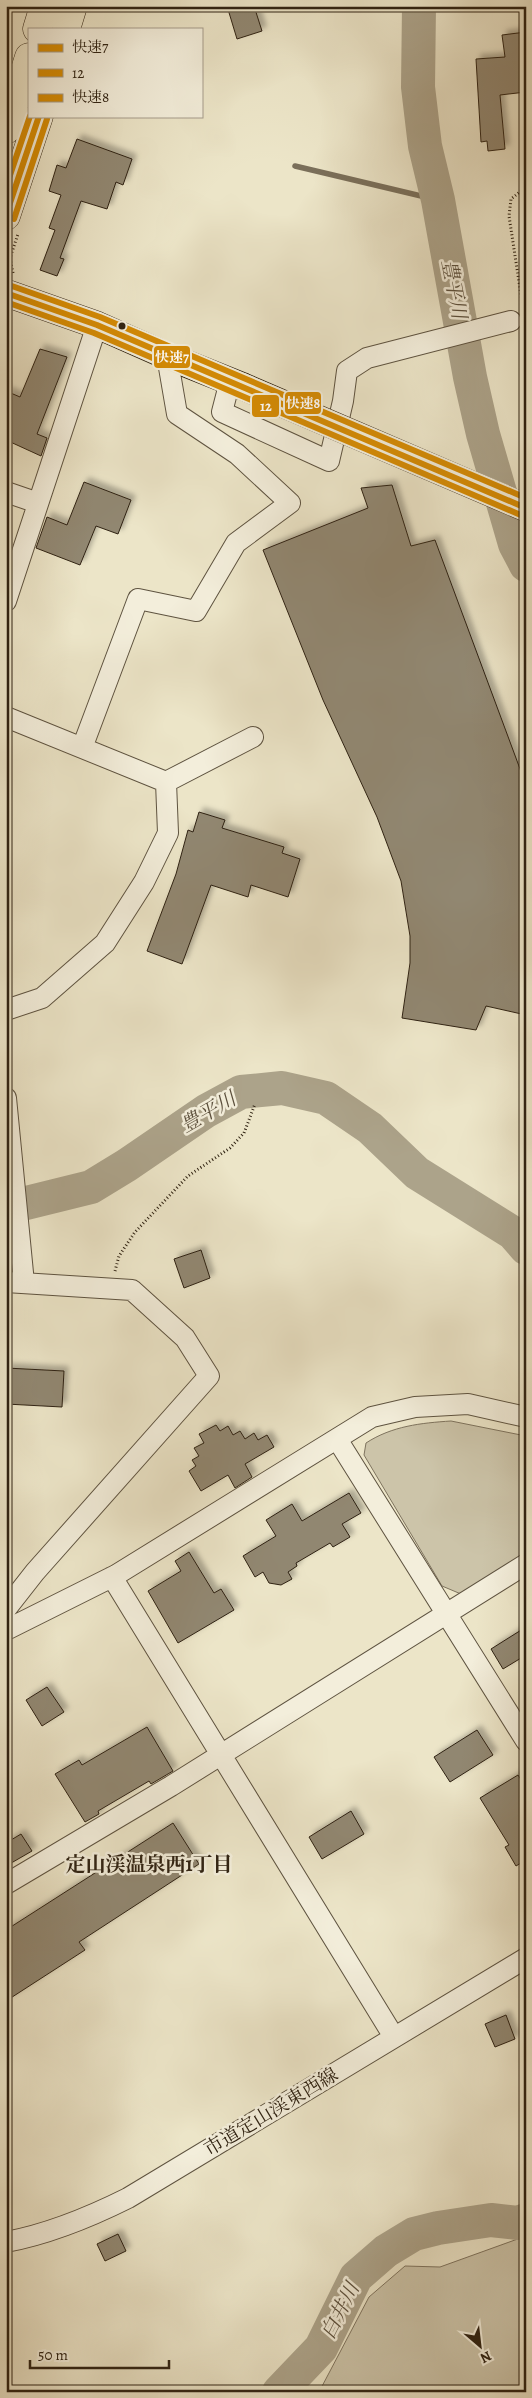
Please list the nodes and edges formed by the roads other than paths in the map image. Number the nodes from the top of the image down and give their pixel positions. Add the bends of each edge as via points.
1 (44, 6) edge
2 (73, 6) edge
3 (37, 28) edge
4 (66, 28) edge
5 (28, 60) edge
6 (8, 120) edge
7 (37, 120) edge
8 (13, 223) edge
9 (11, 285) edge
10 (511, 321) road end
11 (97, 325) junction
12 (167, 356) junction
13 (236, 383) junction
14 (6, 492) edge
15 (38, 503) junction
16 (526, 508) edge
17 (6, 602) edge
18 (6, 717) edge
19 (253, 737) dead end
20 (82, 748) junction
21 (166, 782) junction
22 (6, 1010) edge
23 (6, 1098) edge
24 (15, 1282) edge
25 (526, 1417) edge
26 (337, 1439) junction
27 (526, 1564) edge
28 (112, 1577) junction
29 (6, 1609) edge
30 (447, 1613) junction
31 (6, 1630) edge
32 (526, 1741) edge
33 (222, 1754) junction
34 (6, 1884) edge
35 (526, 1958) edge
36 (394, 2037) junction
37 (6, 2242) edge

1 - 3 highway
2 - 4 highway
5 - 6 highway
6 - 7 street
7 - 8 highway
9 - 11 main road
10 - 13 street via 367,358 347,371 329,461 222,412
11 - 12 main road
11 - 15 street
12 - 13 main road
12 - 20 street via 176,414 237,454 290,503 236,543 196,612 138,599
13 - 16 main road, bridge
14 - 15 street
15 - 17 street
18 - 20 street
19 - 21 street
20 - 21 street
21 - 22 street via 168,833 144,882 105,943 42,998
23 - 24 street via 21,1260
24 - 29 street via 132,1290 185,1338 209,1376 34,1572
25 - 26 street via 468,1404 415,1407 372,1417
26 - 28 street
26 - 30 street
27 - 30 street
28 - 31 street
28 - 33 street
30 - 32 street
30 - 33 street
33 - 34 street
33 - 36 street
35 - 36 street, 市道定山渓東西線
36 - 37 street, 市道定山渓東西線 via 128,2198 92,2216

